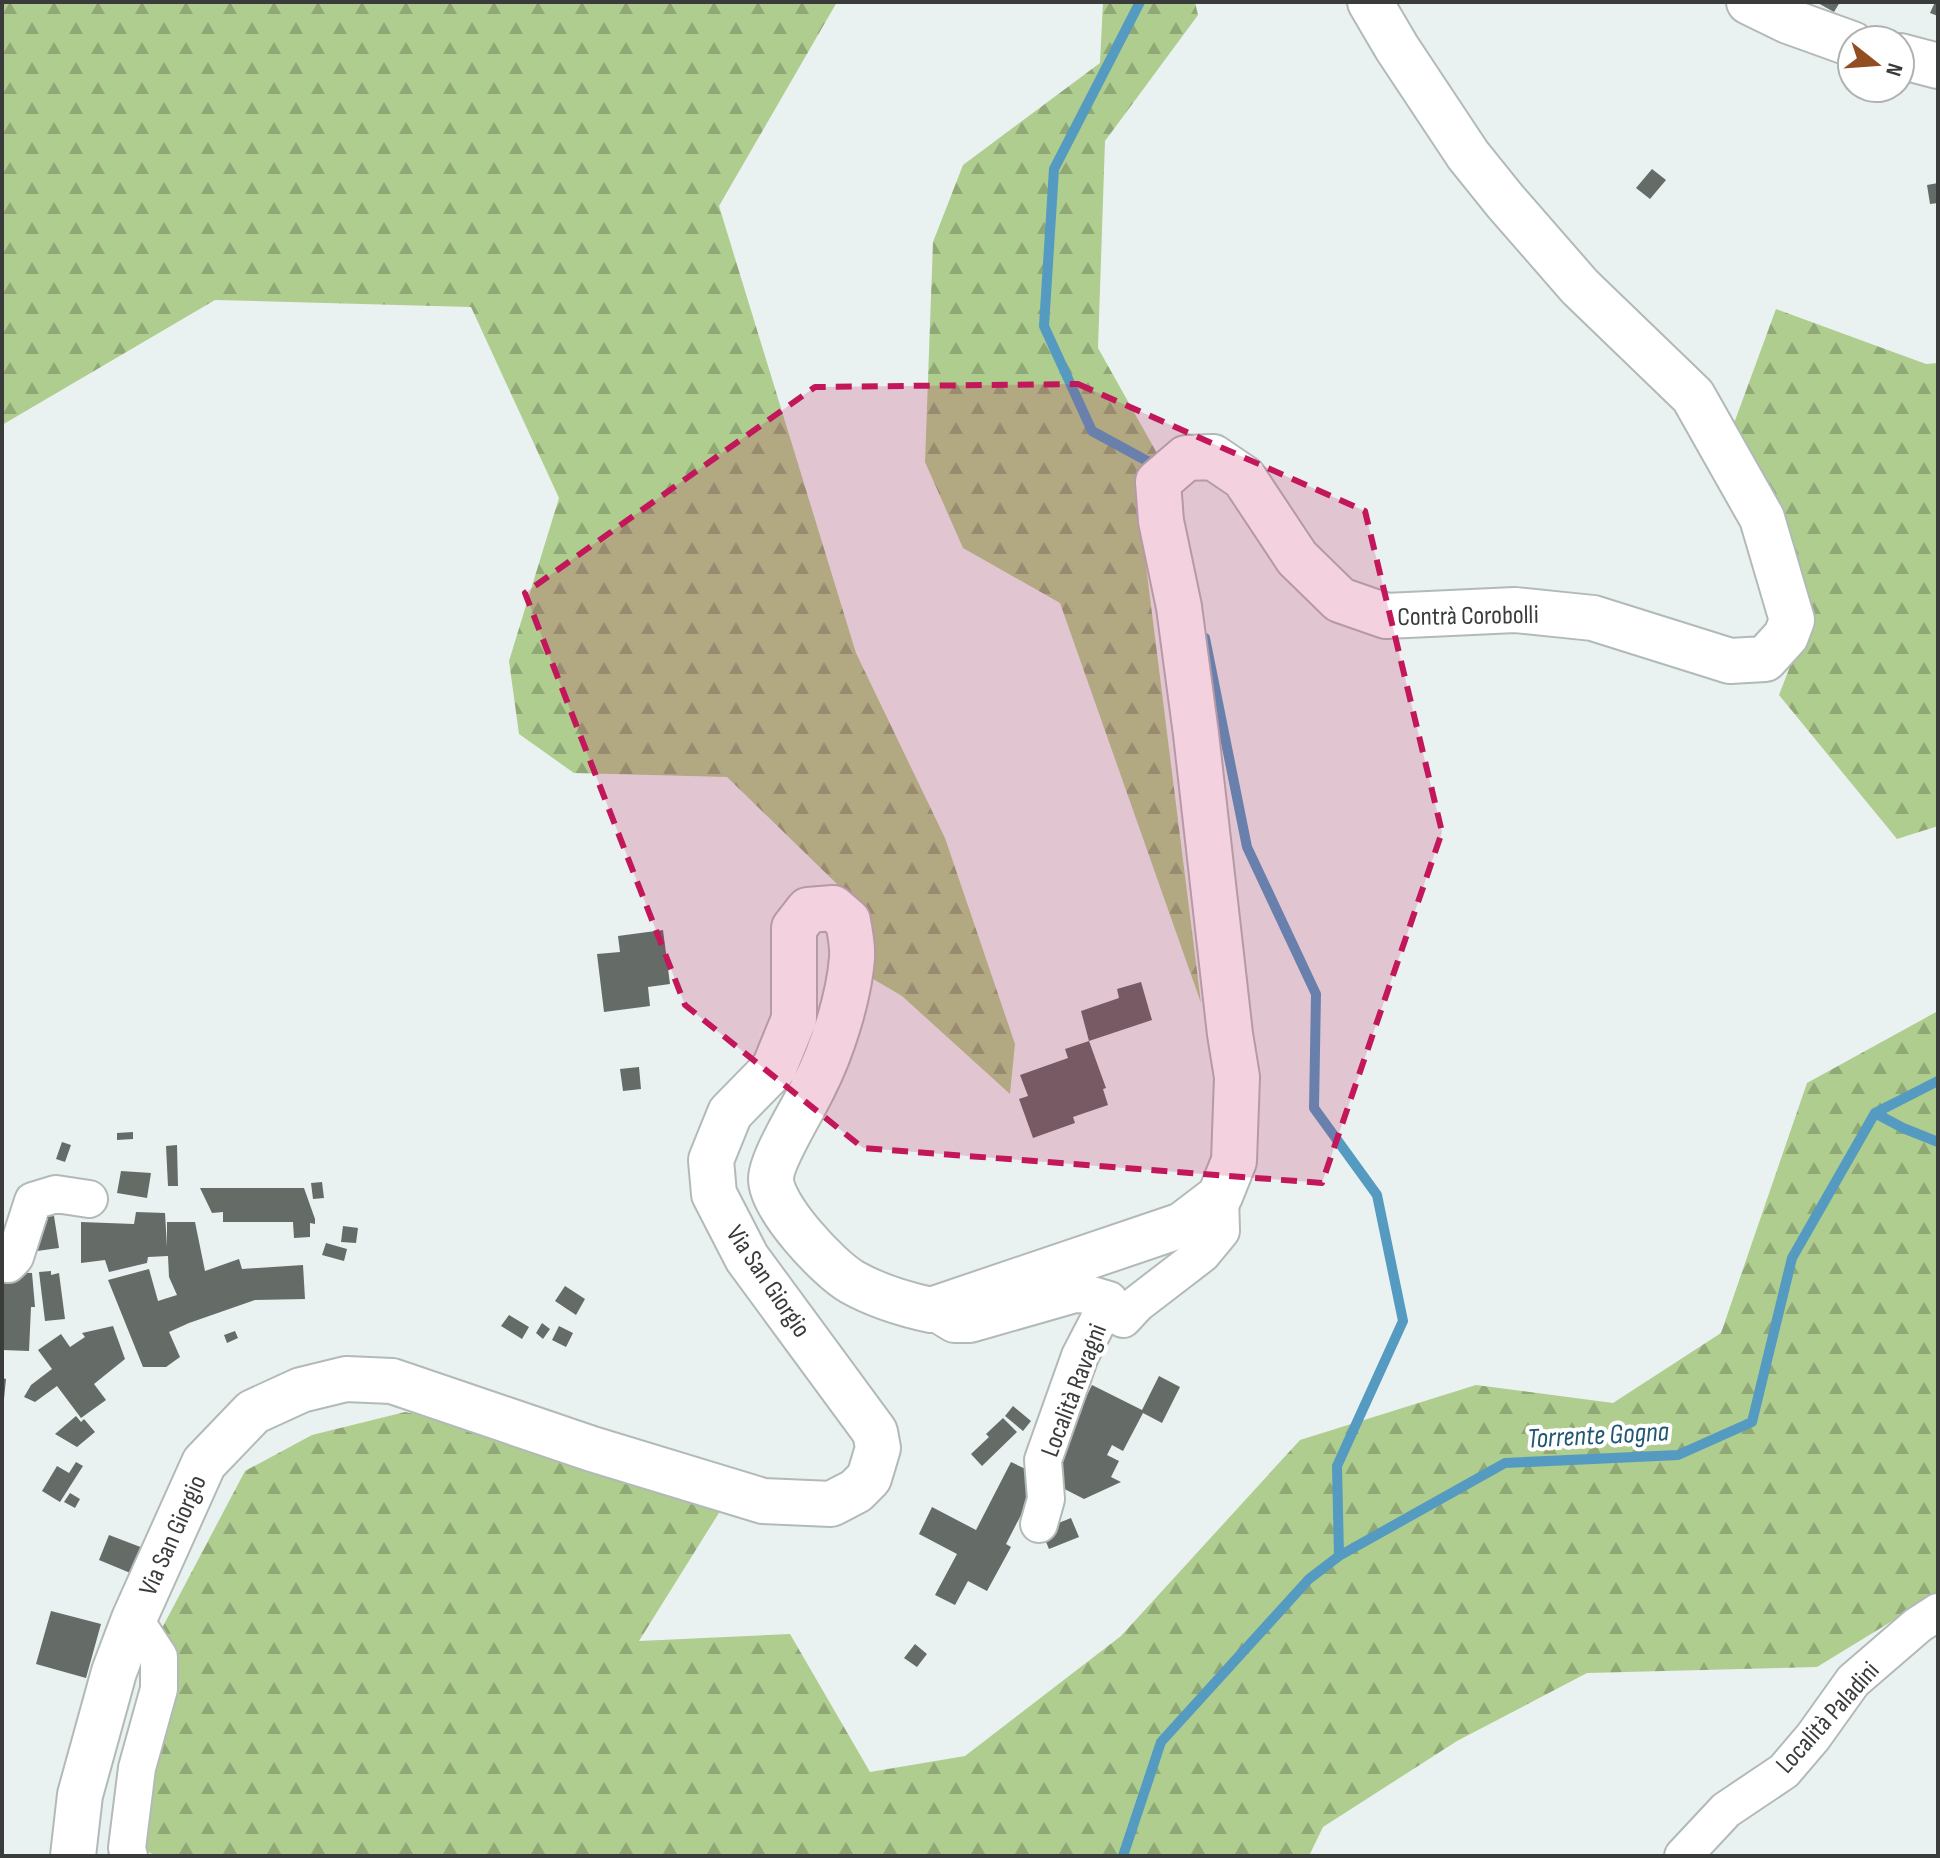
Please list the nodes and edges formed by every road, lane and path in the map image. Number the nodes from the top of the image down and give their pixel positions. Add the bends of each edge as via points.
1 (1370, 2) edge
2 (1749, 2) edge
3 (1836, 38) edge
4 (1916, 60) edge
5 (1938, 66) edge
6 (1220, 1196) junction
7 (89, 1199) dead end
8 (2, 1263) edge
9 (931, 1310) junction
10 (1123, 1319) dead end
11 (1039, 1524) dead end
12 (1938, 1612) edge
13 (134, 1619) junction
14 (73, 1856) edge
15 (129, 1856) edge
16 (1683, 1856) edge

1 - 6 street, Contrà Corobolli via 1468,155 1505,201 1580,287 1693,396 1762,518 1792,620 1786,636 1765,659 1730,661 1593,618 1515,610 1386,616 1340,600 1297,558 1244,478 1213,457 1171,471 1161,521 1179,607 1237,1077 1234,1161
2 - 3 street
4 - 5 street
6 - 9 street via 1182,1225
6 - 10 street, Località Ravagni via 1221,1231 1202,1254
7 - 8 street via 56,1194 33,1201 15,1257
9 - 11 street, Località Ravagni via 956,1324 970,1324 1075,1294 1109,1300 1080,1356 1043,1460 1046,1499
9 - 13 street, Via San Giorgio via 901,1304 849,1281 782,1212 771,1179 832,1040 852,956 848,921 833,908 808,910 794,928 794,1019 774,1068 730,1113 711,1160 714,1194 747,1258 875,1432 878,1448 869,1478 831,1504 763,1501 392,1381 346,1379 301,1390 253,1412 204,1463
12 - 16 street, Località Paladini via 1853,1681 1784,1771 1726,1810
13 - 14 street, Via San Giorgio via 80,1795
13 - 15 street, Via San Giorgio via 159,1657 159,1689 137,1768

